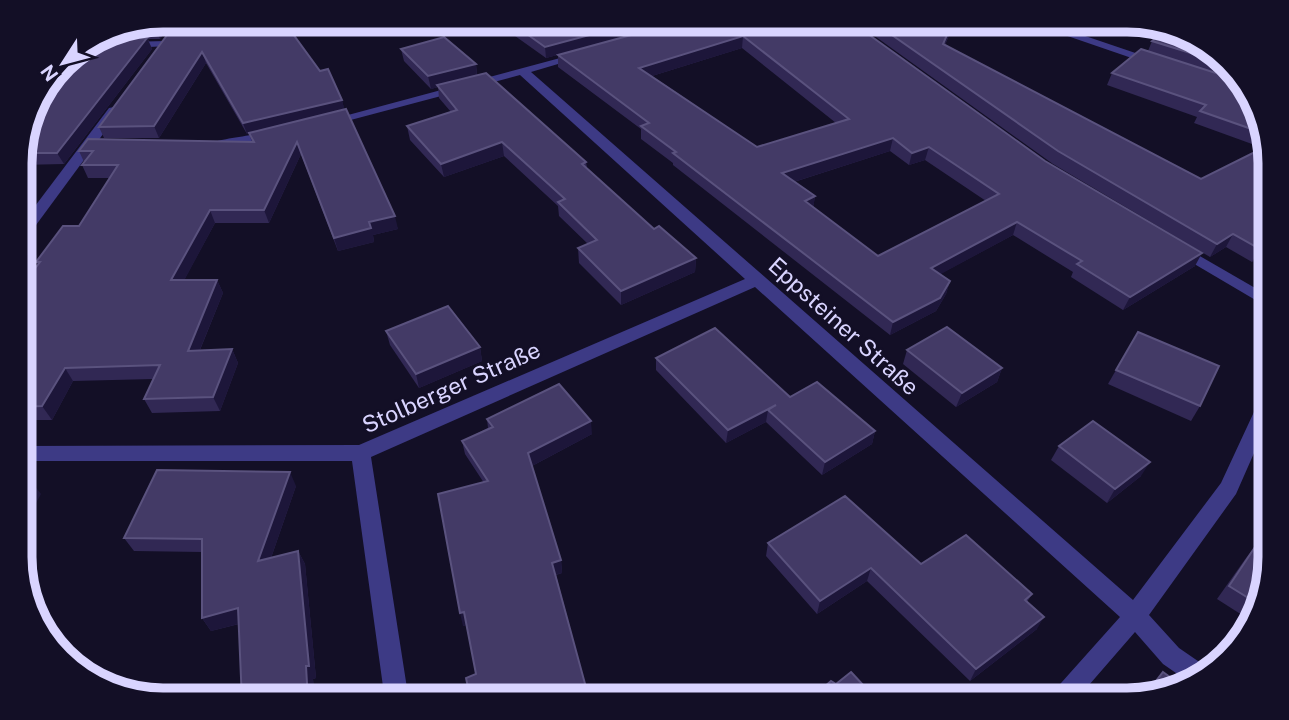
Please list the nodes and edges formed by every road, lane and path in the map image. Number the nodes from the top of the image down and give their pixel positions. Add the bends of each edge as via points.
1 (1063, 32) edge
2 (110, 45) edge
3 (164, 45) edge
4 (587, 54) edge
5 (1163, 65) edge
6 (522, 71) junction
7 (123, 100) edge
8 (314, 125) edge
9 (289, 131) edge
10 (211, 143) edge
11 (32, 222) edge
12 (1164, 239) edge
13 (757, 280) junction
14 (1257, 296) edge
15 (1257, 426) edge
16 (361, 453) junction
17 (32, 454) edge
18 (1135, 616) junction
19 (1192, 670) edge
20 (395, 688) edge
21 (1072, 688) edge

1 - 5 street
2 - 3 lane
4 - 6 street
6 - 8 street
6 - 13 street, Eppsteiner Straße
7 - 11 street via 96,145
9 - 10 street via 238,143
12 - 14 street
13 - 16 street, Stolberger Straße
13 - 18 street, Eppsteiner Straße
15 - 18 street via 1229,488
16 - 17 street, Stolberger Straße
16 - 20 street
18 - 19 street, Eppsteiner Straße via 1171,656
18 - 21 street

